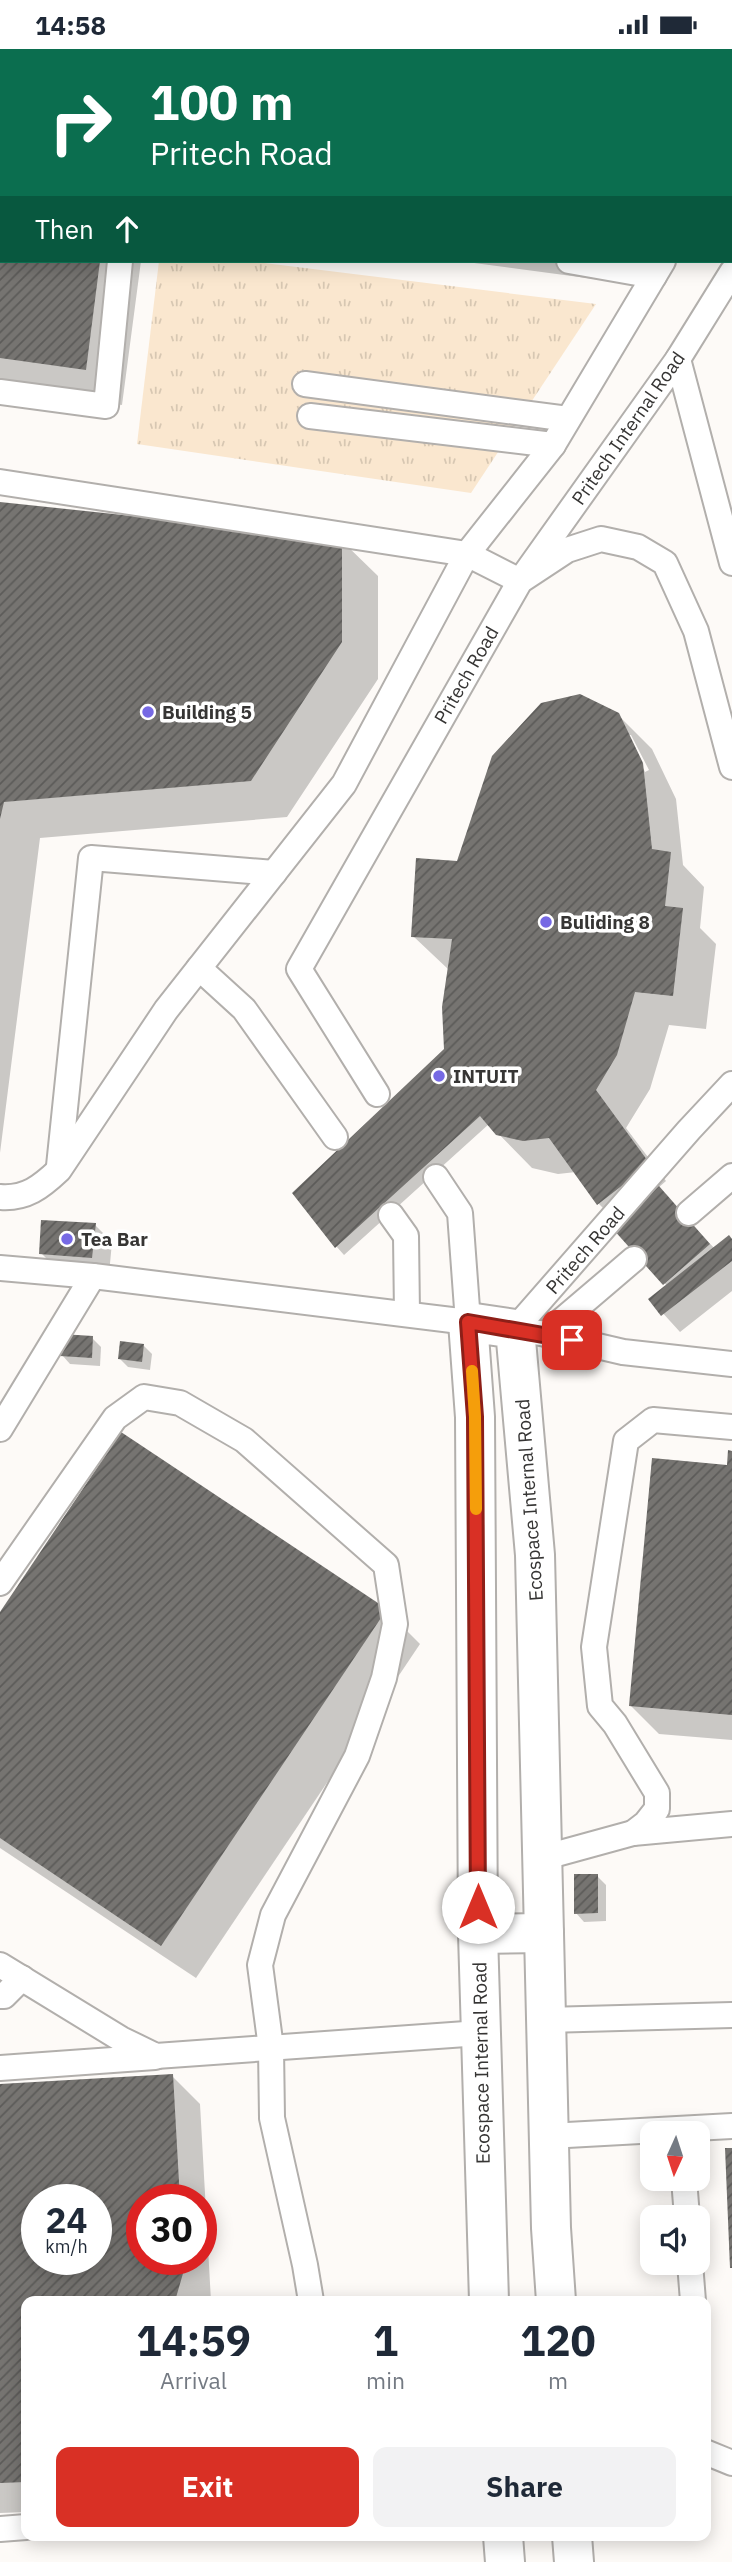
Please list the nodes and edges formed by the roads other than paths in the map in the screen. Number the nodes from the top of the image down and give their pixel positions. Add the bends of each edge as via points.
1 (120, 263) edge
2 (594, 263) edge
3 (658, 268) edge
4 (732, 272) edge
5 (678, 359) junction
6 (305, 384) dead end
7 (0, 392) edge
8 (310, 416) dead end
9 (568, 419) junction
10 (553, 445) junction
11 (0, 482) edge
12 (467, 554) junction
13 (732, 562) edge
14 (520, 580) junction
15 (732, 767) edge
16 (274, 873) junction
17 (199, 968) junction
18 (732, 1084) edge
19 (377, 1094) dead end
20 (335, 1137) dead end
21 (59, 1170) junction
22 (732, 1176) edge
23 (436, 1177) dead end
24 (0, 1197) edge
25 (689, 1213) dead end
26 (391, 1215) dead end
27 (634, 1259) dead end
28 (0, 1268) edge
29 (93, 1276) junction
30 (407, 1314) junction
31 (468, 1322) junction
32 (531, 1332) junction
33 (732, 1364) edge
34 (475, 1417) junction
35 (525, 1420) junction
36 (732, 1427) edge
37 (0, 1429) edge
38 (477, 1555) junction
39 (535, 1555) junction
40 (0, 1583) edge
41 (732, 1824) edge
42 (633, 1833) junction
43 (542, 1858) junction
44 (544, 1933) junction
45 (478, 1934) junction
46 (0, 1965) edge
47 (22, 1978) junction
48 (0, 1996) edge
49 (732, 2015) edge
50 (546, 2020) junction
51 (480, 2033) junction
52 (271, 2048) junction
53 (156, 2056) junction
54 (0, 2069) edge
55 (732, 2126) edge
56 (710, 2128) edge
57 (640, 2133) edge
58 (549, 2136) junction
59 (691, 2275) edge
60 (310, 2296) edge
61 (489, 2296) edge
62 (556, 2296) edge
63 (693, 2296) edge
64 (711, 2454) edge
65 (732, 2463) edge
66 (21, 2527) edge
67 (0, 2529) edge
68 (503, 2541) edge
69 (572, 2541) edge
70 (505, 2562) edge
71 (574, 2562) edge

1 - 7 lane via 106,406
2 - 3 lane
3 - 9 lane
4 - 5 lane, Pritech Internal Road
5 - 13 lane
5 - 14 lane, Pritech Internal Road
6 - 9 lane
8 - 10 lane
9 - 10 lane
10 - 12 lane
11 - 12 lane
12 - 14 lane
12 - 16 lane via 344,784
14 - 15 lane, Pritech Road via 567,550 601,539 638,547 665,563 696,631
14 - 19 lane, Pritech Road via 299,969
16 - 17 lane
16 - 21 lane via 91,858
17 - 20 lane via 244,1009
17 - 21 lane
18 - 32 lane, Pritech Road via 688,1130
21 - 24 lane via 40,1188 12,1198
22 - 25 lane
23 - 31 lane via 460,1213
26 - 30 lane via 406,1236
27 - 32 lane
28 - 29 lane
29 - 30 lane
29 - 37 lane
30 - 31 lane
31 - 32 street
31 - 34 street, Ecospace Internal Road
32 - 33 lane via 623,1352
32 - 35 street, Ecospace Internal Road
34 - 35 street
34 - 38 street, Ecospace Internal Road
35 - 39 street, Ecospace Internal Road
36 - 42 lane via 653,1420 626,1441 594,1647 600,1706 657,1793 657,1809
38 - 39 street
38 - 45 street, Ecospace Internal Road
39 - 43 street, Ecospace Internal Road
40 - 52 lane via 115,1418 144,1397 180,1403 244,1440 386,1565 395,1624 384,1678 357,1756 272,1915 260,1965
41 - 42 lane
42 - 43 lane
43 - 44 street, Ecospace Internal Road
44 - 45 street
44 - 50 street, Ecospace Internal Road
45 - 51 street, Ecospace Internal Road
46 - 47 lane
47 - 48 lane
47 - 53 lane
49 - 50 lane
50 - 58 street, Ecospace Internal Road
51 - 52 lane
51 - 61 street, Ecospace Internal Road
52 - 53 lane
52 - 60 lane via 272,2118
53 - 54 lane
55 - 56 lane
57 - 58 lane
58 - 62 street, Ecospace Internal Road
59 - 63 lane
64 - 65 lane
66 - 67 lane
68 - 70 street
69 - 71 street

